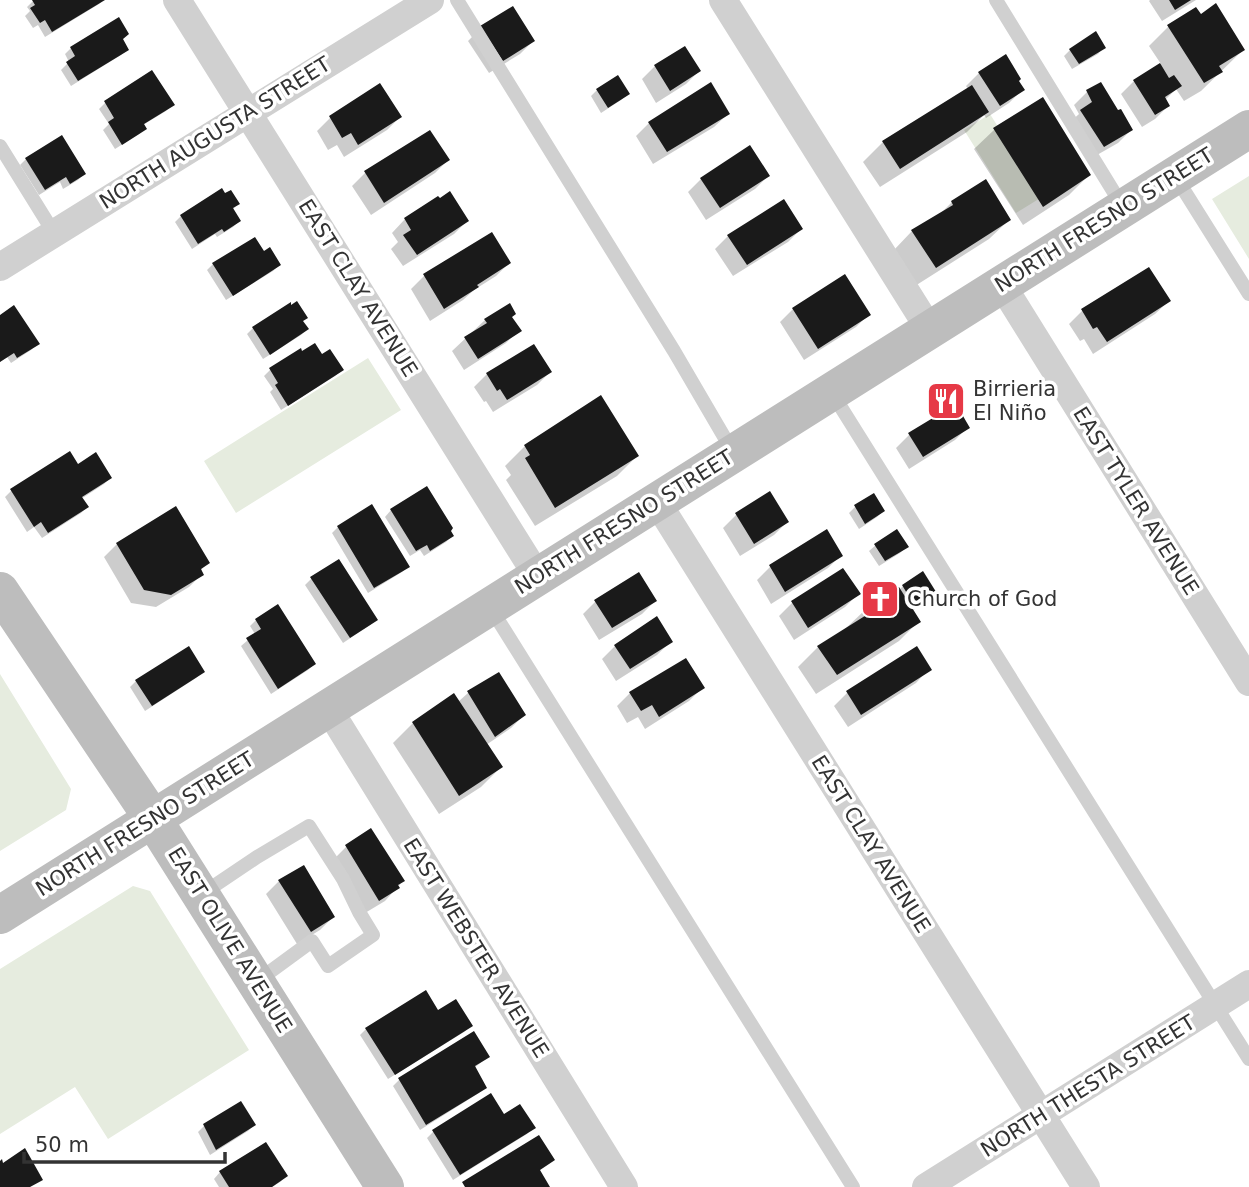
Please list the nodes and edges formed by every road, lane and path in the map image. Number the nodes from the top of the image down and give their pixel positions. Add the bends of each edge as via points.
1 (177, 0) edge
2 (430, 0) edge
3 (457, 0) edge
4 (723, 0) edge
5 (996, 0) edge
6 (248, 113) junction
7 (1249, 129) edge
8 (0, 146) edge
9 (1175, 176) junction
10 (1123, 208) junction
11 (54, 233) junction
12 (0, 267) edge
13 (1002, 285) junction
14 (1249, 293) edge
15 (930, 330) junction
16 (831, 392) junction
17 (734, 453) junction
18 (657, 502) junction
19 (538, 577) junction
20 (0, 592) edge
21 (490, 607) junction
22 (1249, 682) edge
23 (328, 708) junction
24 (153, 819) junction
25 (201, 895) junction
26 (0, 915) edge
27 (256, 982) junction
28 (1249, 984) edge
29 (1215, 1005) junction
30 (1249, 1059) edge
31 (1041, 1115) junction
32 (385, 1187) edge
33 (624, 1187) edge
34 (853, 1187) edge
35 (926, 1187) edge
36 (1086, 1187) edge

1 - 6 street, EAST CLAY AVENUE
2 - 6 street, NORTH AUGUSTA STREET
3 - 17 lane
4 - 15 street
5 - 10 lane
6 - 11 street, NORTH AUGUSTA STREET
6 - 19 street, EAST CLAY AVENUE
7 - 9 main road, NORTH FRESNO STREET
8 - 11 lane
9 - 10 main road, NORTH FRESNO STREET
9 - 14 lane
10 - 13 main road, NORTH FRESNO STREET
11 - 12 street, NORTH AUGUSTA STREET
13 - 15 main road, NORTH FRESNO STREET
13 - 22 street, EAST TYLER AVENUE
15 - 16 main road, NORTH FRESNO STREET
16 - 17 main road, NORTH FRESNO STREET
16 - 29 lane
17 - 18 main road, NORTH FRESNO STREET
18 - 19 main road, NORTH FRESNO STREET
18 - 31 street, EAST CLAY AVENUE
19 - 21 main road, NORTH FRESNO STREET
20 - 24 main road, EAST OLIVE AVENUE
21 - 23 main road, NORTH FRESNO STREET
21 - 34 lane
23 - 24 main road, NORTH FRESNO STREET
23 - 33 street, EAST WEBSTER AVENUE
24 - 25 main road, EAST OLIVE AVENUE
24 - 26 main road, NORTH FRESNO STREET
25 - 27 main road, EAST OLIVE AVENUE
25 - 27 lane via 309,826 343,879 373,935 328,965 312,941
27 - 32 main road, EAST OLIVE AVENUE
28 - 29 street, NORTH THESTA STREET
29 - 30 lane
29 - 31 street, NORTH THESTA STREET
31 - 35 street, NORTH THESTA STREET
31 - 36 street, EAST CLAY AVENUE

